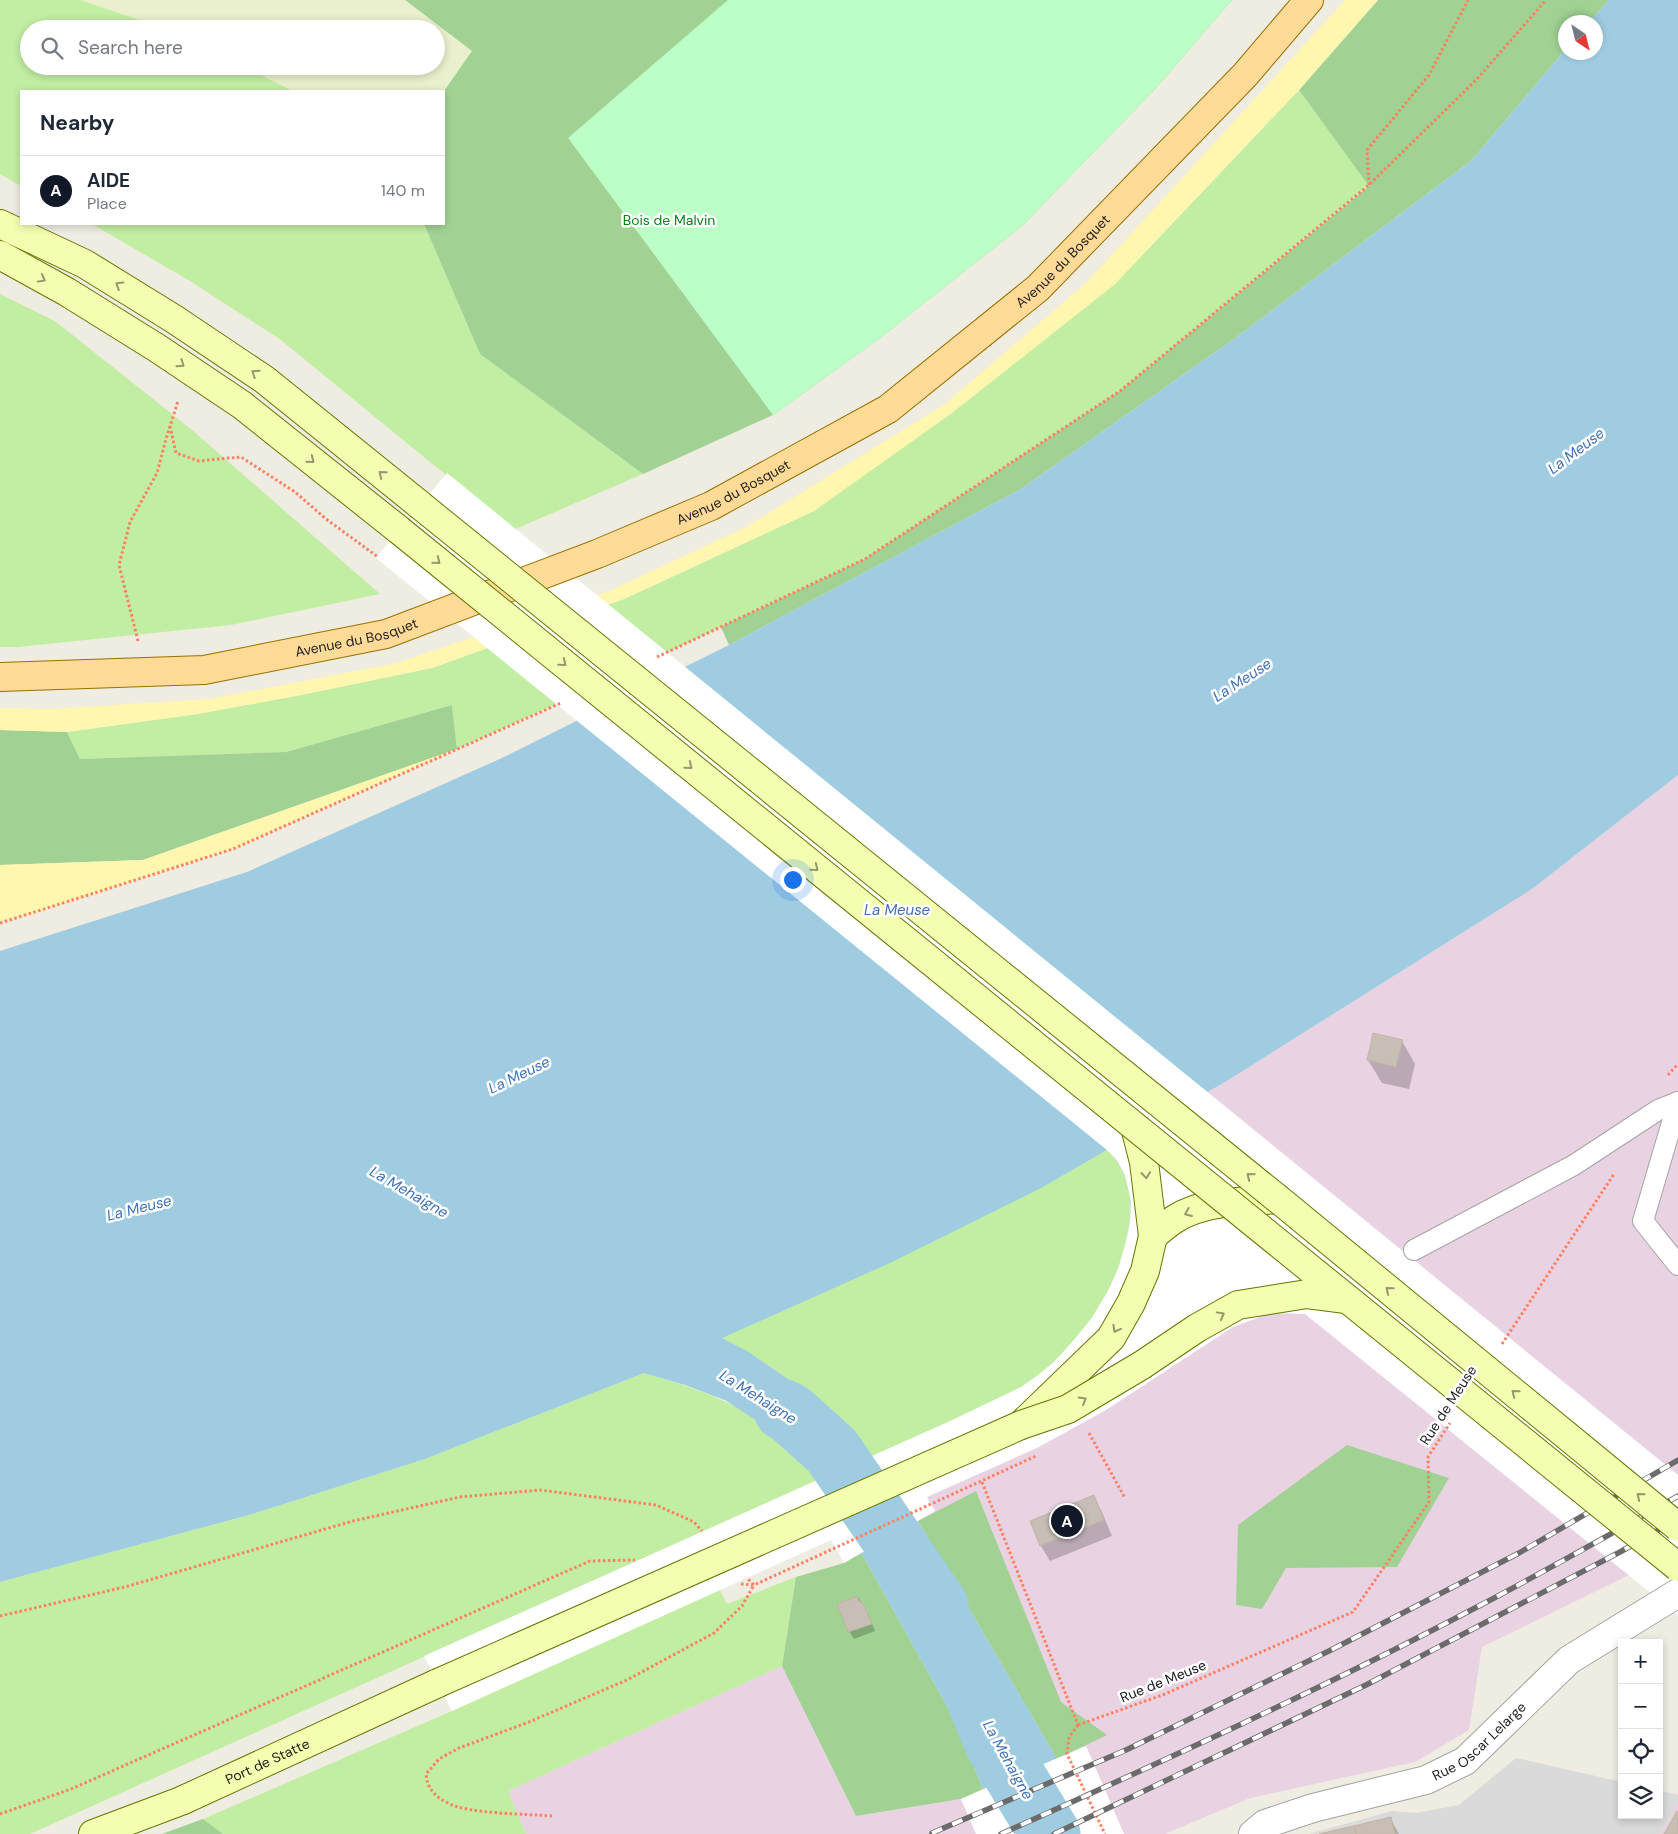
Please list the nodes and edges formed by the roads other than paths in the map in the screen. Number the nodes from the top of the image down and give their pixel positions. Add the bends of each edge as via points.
1 (1309, 0) edge
2 (0, 224) edge
3 (0, 255) edge
4 (0, 677) edge
5 (1678, 1102) edge
6 (1135, 1127) junction
7 (1278, 1199) junction
8 (1228, 1203) junction
9 (1152, 1236) junction
10 (1414, 1250) dead end
11 (1678, 1265) edge
12 (1348, 1300) junction
13 (1021, 1425) junction
14 (1678, 1527) edge
15 (1678, 1566) edge
16 (1678, 1594) edge
17 (92, 1834) edge
18 (1253, 1834) edge

1 - 4 main road, Avenue du Bosquet via 1245,75 1038,288 888,409 711,506 596,554 386,634 204,670
7 -> 2 main road, bridge via 265,380 85,264
3 -> 6 main road, bridge via 149,343 242,405
5 - 10 lane via 1658,1110 1574,1165
5 - 11 lane via 1643,1221
6 - 8 main road, bridge
6 -> 9 main road via 1144,1162
7 - 8 main road
14 -> 7 main road, bridge
8 -> 9 main road via 1202,1207 1176,1218
8 - 12 main road, bridge
9 -> 13 main road via 1145,1271 1111,1338
13 -> 12 main road, bridge via 1068,1409 1238,1305 1307,1294
12 - 15 main road, bridge
13 - 17 main road, Port de Statte, bridge via 181,1801
16 - 18 street, Rue Oscar Lelarge via 1569,1660 1465,1761 1426,1780 1312,1808 1265,1824

